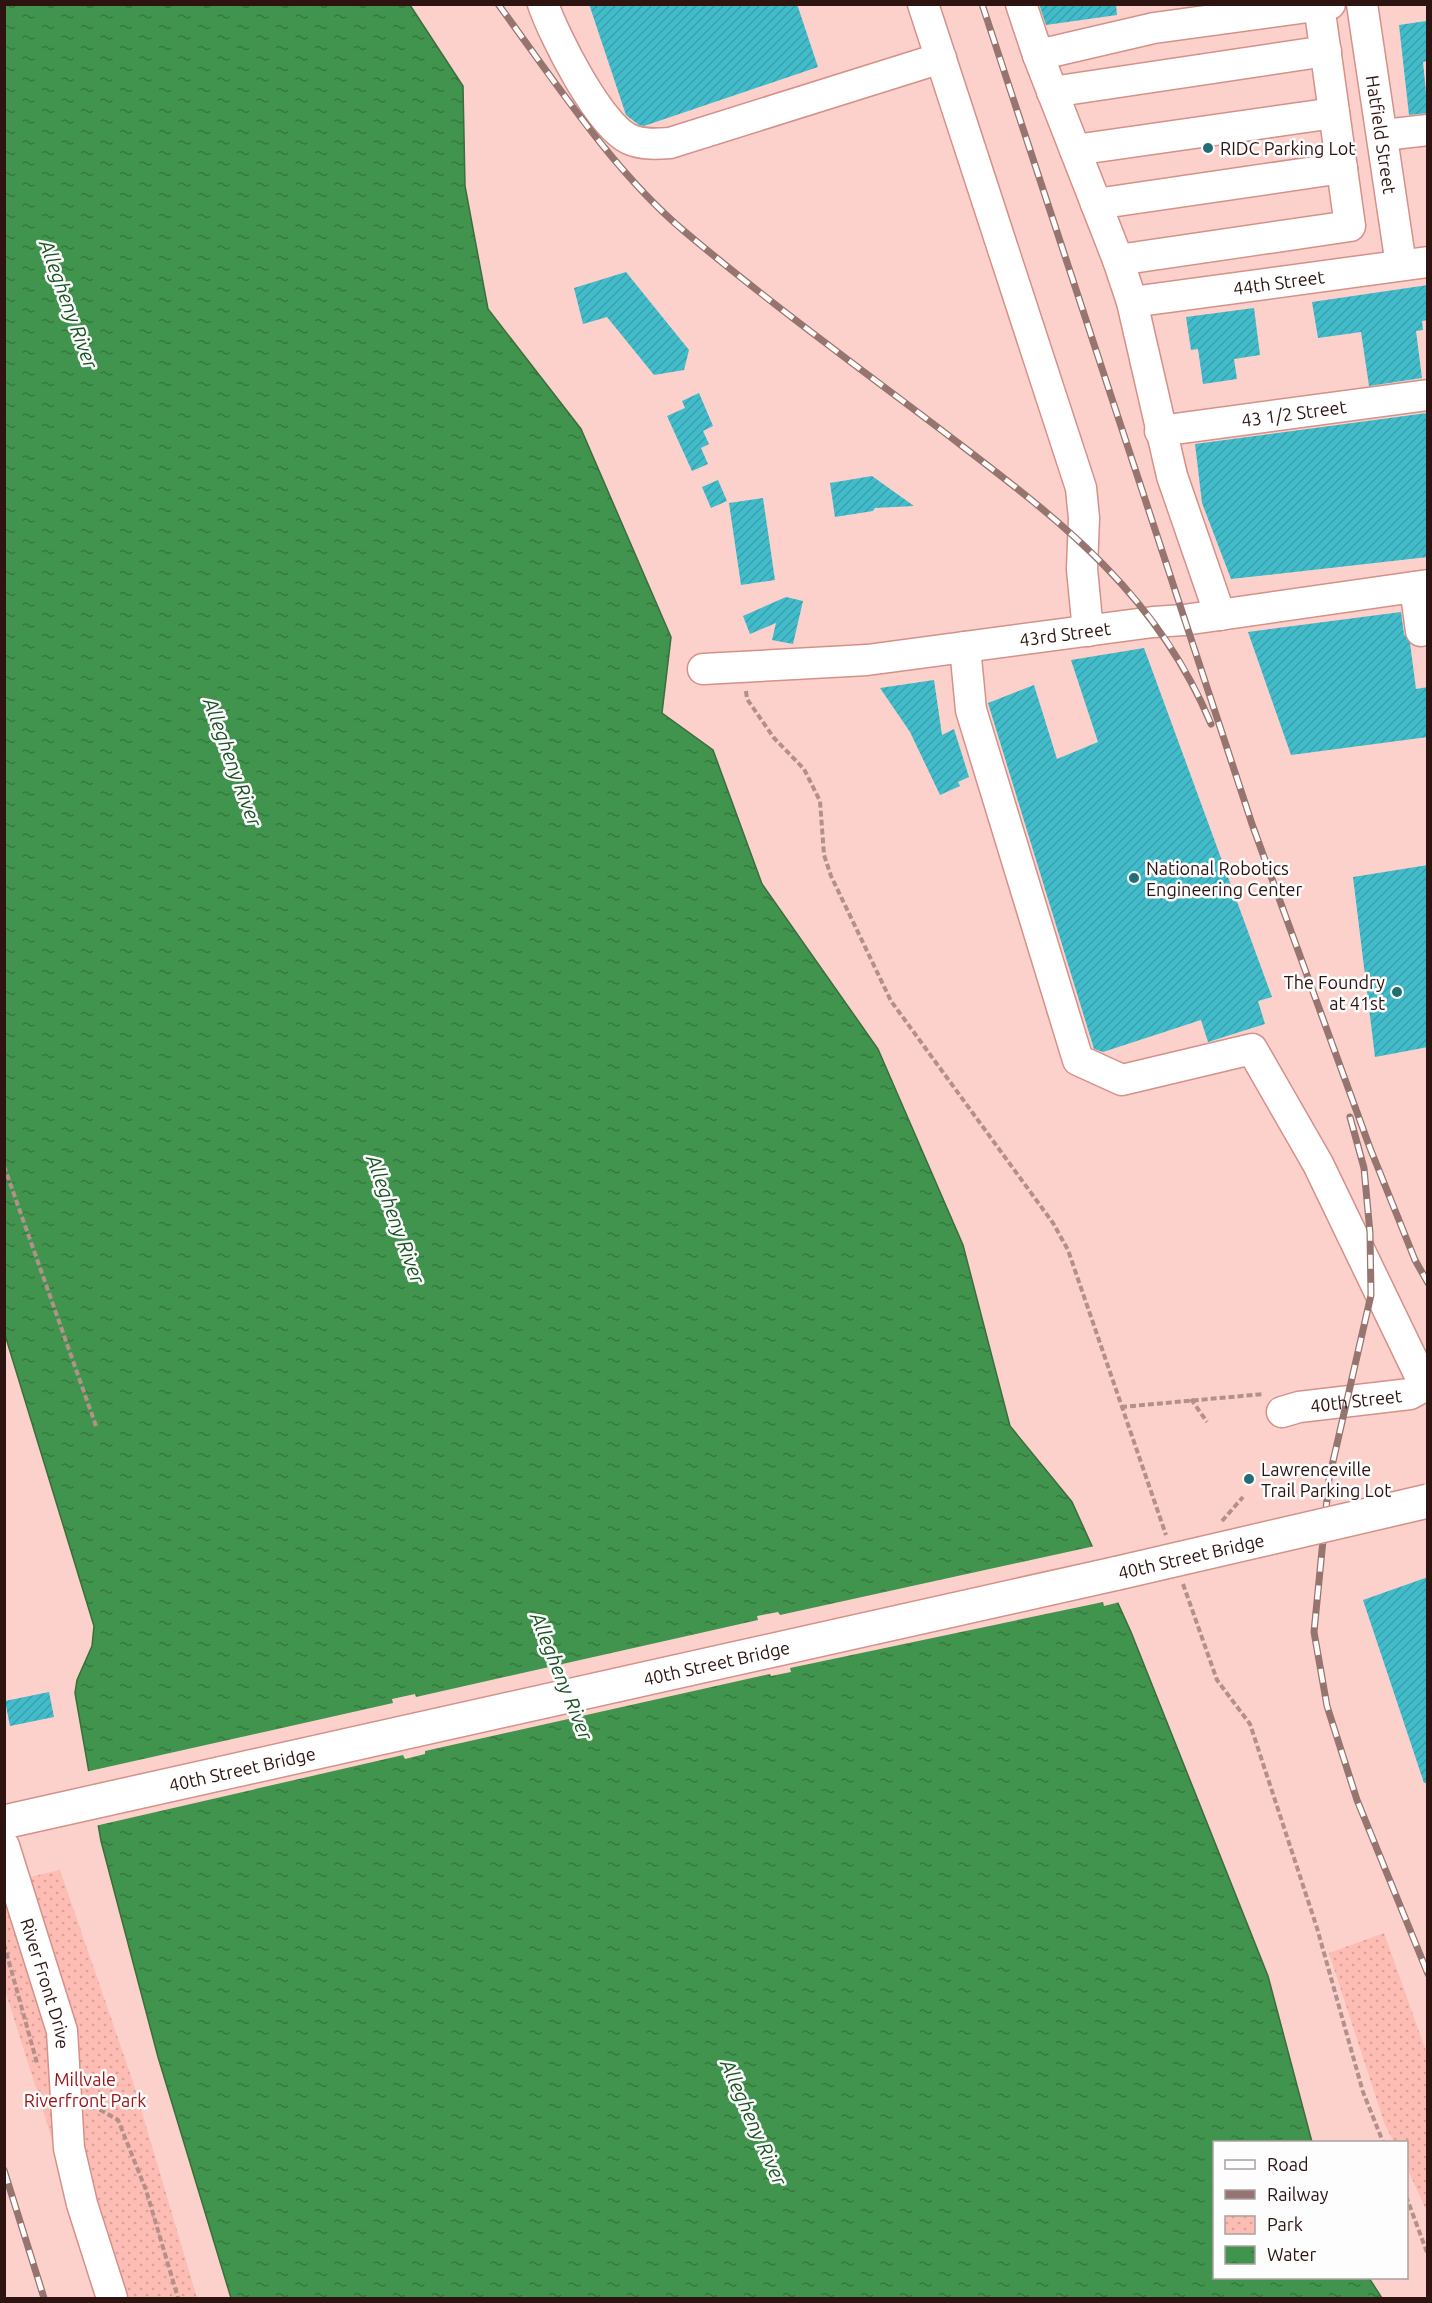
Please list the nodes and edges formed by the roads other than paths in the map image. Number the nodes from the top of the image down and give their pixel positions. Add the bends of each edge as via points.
1 (543, 4) edge
2 (923, 4) edge
3 (1022, 4) edge
4 (1330, 4) edge
5 (1362, 4) edge
6 (1319, 5) edge
7 (1326, 51) junction
8 (1038, 55) junction
9 (941, 58) junction
10 (1052, 92) junction
11 (1334, 113) junction
12 (1428, 130) edge
13 (1384, 135) junction
14 (1075, 150) junction
15 (1342, 168) junction
16 (1096, 204) junction
17 (1118, 260) junction
18 (1414, 263) edge
19 (1132, 302) junction
20 (1428, 395) edge
21 (1160, 431) junction
22 (1421, 586) edge
23 (1220, 615) junction
24 (1088, 631) junction
25 (1421, 631) dead end
26 (965, 647) junction
27 (703, 669) dead end
28 (1426, 1384) edge
29 (1276, 1403) road end
30 (1428, 1501) edge
31 (4, 1822) edge
32 (4, 1846) edge
33 (112, 2298) edge

1 - 9 street via 581,80 609,122 629,139 647,144 670,143
2 - 9 street
3 - 8 street
4 - 6 street
5 - 13 street, Hatfield Street
6 - 7 street
6 - 8 street via 1154,28
7 - 10 street
7 - 11 street
8 - 10 street
9 - 24 street via 1081,488
10 - 14 street
11 - 14 street
11 - 15 street
12 - 13 street
13 - 18 street, Hatfield Street
14 - 16 street
15 - 16 street
15 - 17 street via 1350,226
16 - 17 street
17 - 19 street
18 - 19 street, 44th Street
19 - 21 street
20 - 21 street, 43 1/2 Street
21 - 23 street
22 - 23 street, 43rd Street
22 - 25 street
23 - 24 street, 43rd Street
24 - 26 street, 43rd Street
26 - 27 street, 43rd Street via 867,660
26 - 28 street via 971,710 1078,1060 1122,1080 1252,1049 1318,1164
28 - 29 street, 40th Street via 1410,1394 1299,1407
30 - 31 main road, 40th Street Bridge, bridge
32 - 33 street, River Front Drive via 62,2031 69,2148

